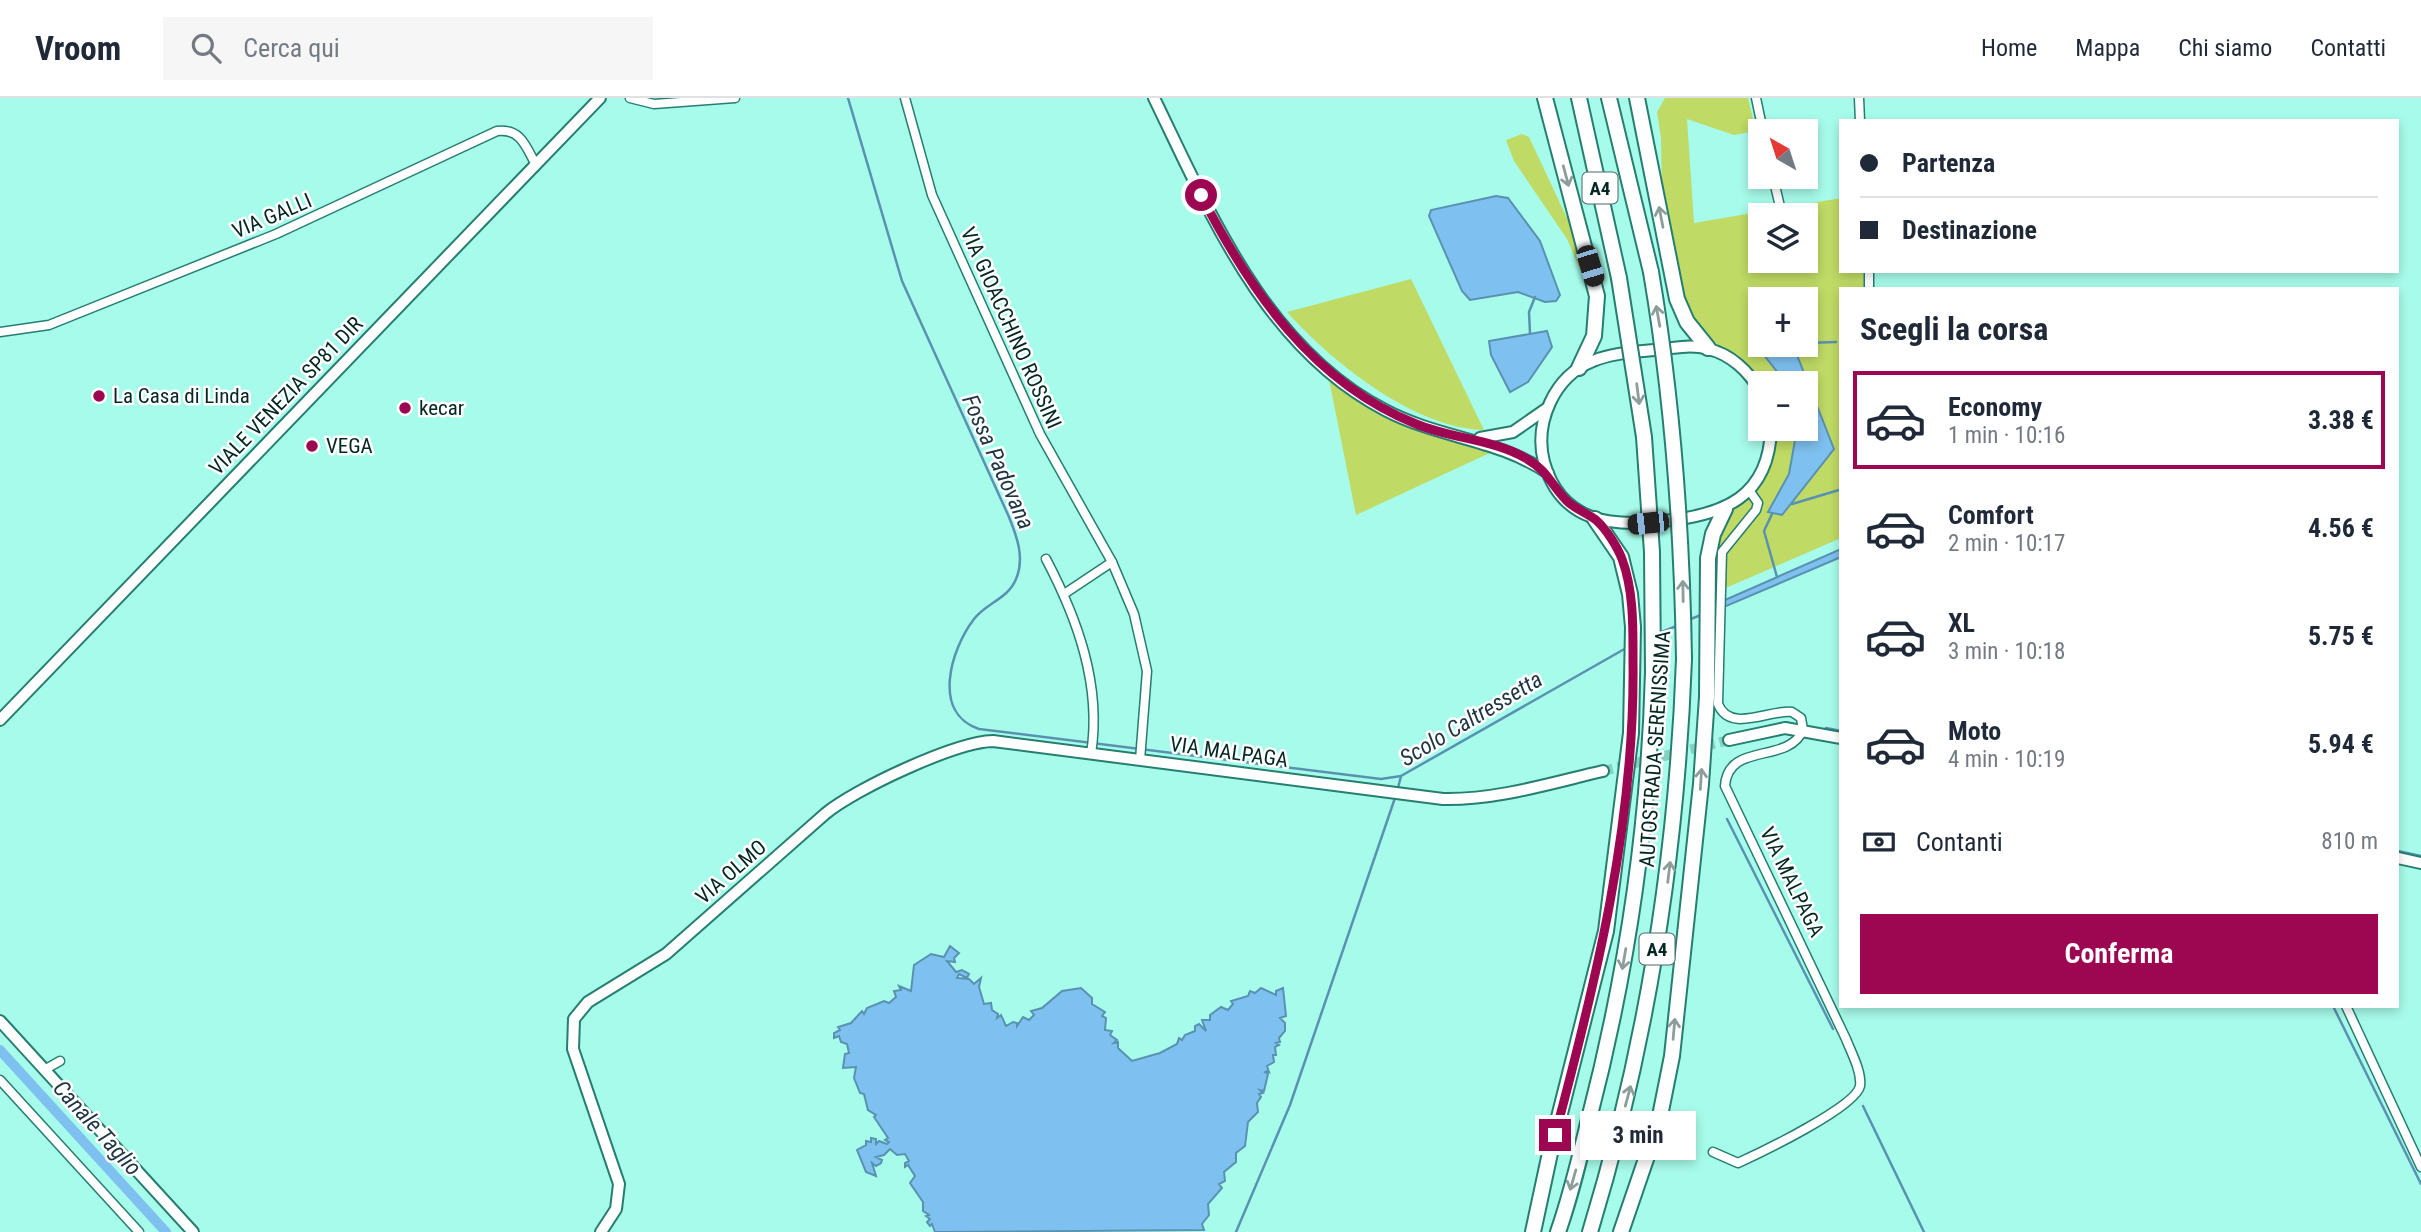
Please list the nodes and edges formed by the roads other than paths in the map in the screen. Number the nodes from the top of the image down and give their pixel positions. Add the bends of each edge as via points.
1 (600, 98) edge
2 (630, 98) edge
3 (735, 98) edge
4 (905, 98) edge
5 (1154, 98) edge
6 (1545, 98) edge
7 (1579, 98) edge
8 (1609, 98) edge
9 (1637, 98) edge
10 (1756, 98) edge
11 (1859, 98) edge
12 (1760, 119) edge
13 (1860, 119) edge
14 (536, 165) junction
15 (0, 332) edge
16 (1708, 348) junction
17 (1579, 368) junction
18 (1748, 375) edge
19 (1548, 407) junction
20 (1455, 437) junction
21 (1769, 441) edge
22 (1548, 473) junction
23 (1749, 490) junction
24 (1725, 509) junction
25 (1595, 519) junction
26 (1046, 559) dead end
27 (1112, 562) junction
28 (1715, 586) junction
29 (1065, 594) junction
30 (1714, 623) junction
31 (0, 720) edge
32 (1803, 730) junction
33 (1839, 738) edge
34 (1729, 740) tunnel mouth
35 (1091, 751) junction
36 (1140, 757) junction
37 (1603, 771) tunnel mouth
38 (2399, 858) edge
39 (2421, 863) edge
40 (2347, 1008) edge
41 (0, 1021) edge
42 (60, 1061) dead end
43 (44, 1070) junction
44 (0, 1080) edge
45 (1713, 1152) dead end
46 (2421, 1167) edge
47 (139, 1232) edge
48 (193, 1232) edge
49 (601, 1232) edge
50 (1533, 1232) edge
51 (1558, 1232) edge
52 (1590, 1232) edge
53 (1621, 1232) edge

1 - 14 main road, VIALE VENEZIA SP81 DIR
2 - 3 street via 654,104
4 - 27 street, VIA GIOACCHINO ROSSINI via 937,206 1040,435
5 - 20 main road via 1222,235 1264,302 1297,341 1358,395 1386,411
6 -> 17 highway via 1597,296 1594,336
7 -> 51 highway, AUTOSTRADA SERENISSIMA / A4, bridge via 1619,278 1644,437 1652,552 1653,672 1644,817 1626,948 1601,1074
52 -> 8 highway, AUTOSTRADA SERENISSIMA / A4, bridge via 1634,1074 1661,929 1676,802 1684,659 1674,430 1651,272
16 -> 9 highway via 1687,322 1677,299
10 - 12 street
11 - 13 street
14 - 15 street, VIA GALLI via 520,136 498,131 276,234 49,326
14 - 31 main road, VIALE VENEZIA SP81 DIR
16 - 17 main road via 1615,355
16 - 18 main road via 1740,365
17 - 19 main road
19 - 20 main road via 1504,436
19 - 22 main road via 1541,440
20 - 22 main road via 1515,453
21 - 23 main road via 1765,464
22 - 25 main road via 1567,501
23 - 24 main road
23 - 28 street via 1758,503 1722,552
24 - 25 main road via 1701,517 1633,525
24 - 28 highway via 1709,549
25 - 50 highway via 1621,557 1630,594 1633,676 1629,756 1606,931
26 - 29 street
27 - 29 street
27 - 36 street, VIA GIOACCHINO ROSSINI via 1145,659
28 - 30 highway
29 - 35 street via 1086,655
30 - 32 street via 1721,711 1735,719 1789,711 1801,718
53 -> 30 highway via 1659,1121 1672,1056 1696,846
32 - 33 main road
32 - 34 main road via 1777,729
32 - 45 street, VIA MALPAGA via 1793,745 1738,761 1728,772 1726,786 1846,1039 1859,1089 1811,1124 1738,1163
35 - 36 main road, VIA OLMO
35 - 49 main road, VIA OLMO via 1003,741 972,743 850,796 666,954 583,1006 572,1027 573,1049 619,1184 616,1209
36 - 37 main road, VIA MALPAGA via 1406,795 1466,799
38 - 39 main road
40 - 46 street
41 - 43 main road
42 - 43 street
43 - 48 main road
44 - 47 street

